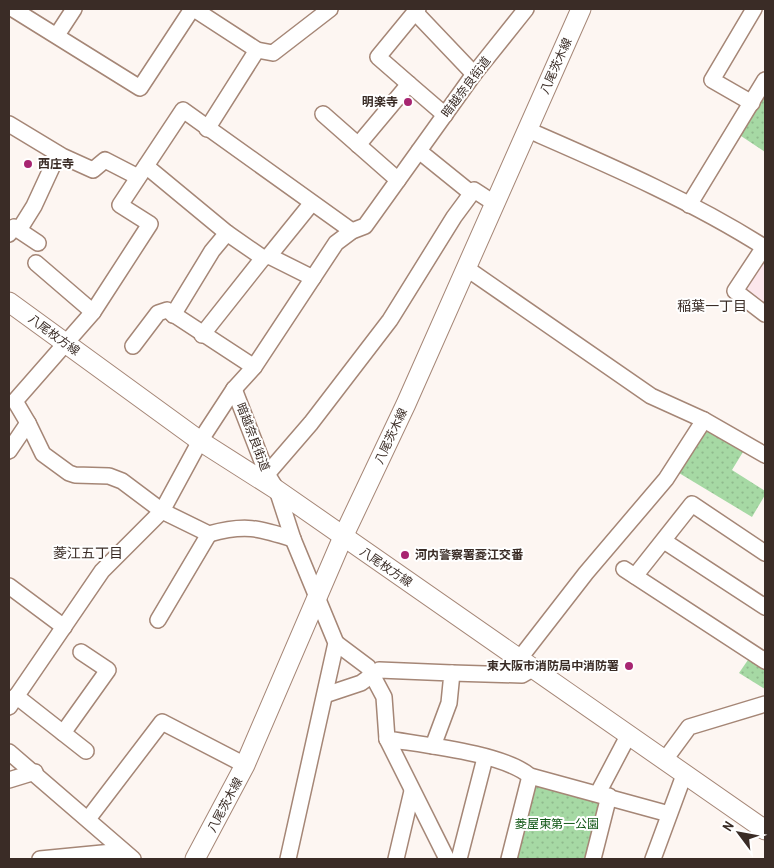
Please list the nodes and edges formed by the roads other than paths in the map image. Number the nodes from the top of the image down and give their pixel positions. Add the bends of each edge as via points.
1 (13, 9) edge
2 (74, 9) edge
3 (193, 9) edge
4 (330, 9) edge
5 (526, 9) edge
6 (581, 9) edge
7 (754, 9) edge
8 (417, 10) edge
9 (57, 36) junction
10 (257, 50) junction
11 (474, 74) junction
12 (765, 80) edge
13 (409, 84) junction
14 (752, 103) junction
15 (323, 114) dead end
16 (445, 115) junction
17 (9, 124) edge
18 (207, 129) junction
19 (528, 130) junction
20 (358, 145) junction
21 (419, 151) junction
22 (58, 154) junction
23 (142, 172) junction
24 (398, 180) junction
25 (472, 193) junction
26 (494, 203) junction
27 (311, 204) junction
28 (690, 205) junction
29 (352, 231) junction
30 (14, 232) edge
31 (227, 233) junction
32 (38, 243) dead end
33 (266, 257) junction
34 (36, 263) dead end
35 (466, 268) junction
36 (312, 278) junction
37 (9, 302) edge
38 (93, 312) junction
39 (765, 314) edge
40 (173, 315) junction
41 (202, 335) junction
42 (65, 343) junction
43 (133, 346) dead end
44 (254, 367) junction
45 (234, 389) junction
46 (12, 398) edge
47 (704, 420) junction
48 (28, 423) junction
49 (200, 441) junction
50 (9, 451) edge
51 (765, 455) edge
52 (272, 482) junction
53 (162, 510) junction
54 (209, 534) junction
55 (343, 537) junction
56 (293, 539) junction
57 (664, 541) junction
58 (765, 553) edge
59 (9, 586) edge
60 (317, 600) junction
61 (765, 607) edge
62 (158, 620) dead end
63 (64, 627) junction
64 (336, 643) junction
65 (81, 652) dead end
66 (765, 661) edge
67 (527, 663) junction
68 (452, 673) junction
69 (373, 676) junction
70 (325, 695) junction
71 (12, 701) edge
72 (765, 704) edge
73 (63, 733) junction
74 (628, 736) junction
75 (387, 739) junction
76 (433, 746) junction
77 (86, 751) dead end
78 (9, 752) edge
79 (486, 758) junction
80 (664, 761) junction
81 (245, 765) junction
82 (34, 772) junction
83 (684, 775) junction
84 (530, 776) junction
85 (9, 780) edge
86 (412, 791) junction
87 (603, 794) junction
88 (669, 814) junction
89 (88, 819) junction
90 (765, 830) edge
91 (128, 855) edge
92 (40, 859) edge
93 (195, 859) edge
94 (288, 859) edge
95 (396, 859) edge
96 (448, 859) edge
97 (459, 859) edge
98 (508, 859) edge
99 (593, 859) edge
100 (653, 859) edge

1 - 9 street
2 - 9 street
3 - 9 street via 140,88
3 - 10 street
4 - 10 street via 273,52
5 - 11 street, 暗越奈良街道
6 - 19 main road, 八尾茨木線
7 - 14 street via 712,80
8 - 11 street
8 - 13 street via 378,57
10 - 18 street
11 - 16 street, 暗越奈良街道
12 - 14 street
13 - 16 street
13 - 20 street
14 - 28 street
15 - 20 street
16 - 21 street, 暗越奈良街道
17 - 22 street
18 - 23 street via 183,110
18 - 27 street
19 - 26 main road, 八尾茨木線
19 - 28 street
20 - 24 street
21 - 24 street, 暗越奈良街道
21 - 25 street
22 - 23 street via 93,170 105,160
22 - 30 street via 34,206
23 - 31 street
23 - 38 street via 120,205 150,224
24 - 29 street, 暗越奈良街道 via 365,226
25 - 26 street via 474,190
25 - 52 street via 428,256 390,320 311,423
26 - 35 main road, 八尾茨木線
27 - 29 street
27 - 33 street
28 - 39 street via 764,247 735,291
29 - 36 street, 暗越奈良街道 via 336,243
30 - 32 street
31 - 33 street
31 - 40 street via 212,251
33 - 36 street
33 - 41 street
34 - 38 street
35 - 47 street via 652,396
35 - 55 main road, 八尾茨木線
36 - 44 street, 暗越奈良街道
37 - 42 main road, 八尾枚方線
38 - 42 street
40 - 41 street
40 - 43 street via 167,310 158,313
41 - 44 street
42 - 46 street
42 - 49 main road, 八尾枚方線
44 - 45 street, 暗越奈良街道
45 - 49 street
45 - 52 street, 暗越奈良街道
46 - 48 street
47 - 51 street
47 - 67 street via 666,479 586,573
48 - 50 street
48 - 53 street via 43,454 69,473 109,476 122,481
49 - 52 main road, 八尾枚方線
49 - 53 street
52 - 55 main road, 八尾枚方線
52 - 56 street, 暗越奈良街道
53 - 54 street
53 - 63 street via 102,571
54 - 56 street via 231,528 256,528
54 - 62 street
55 - 60 main road, 八尾茨木線
55 - 67 main road, 八尾枚方線
56 - 60 street, 暗越奈良街道
57 - 58 street via 692,504
57 - 61 street
57 - 66 street via 630,572
59 - 63 street
60 - 64 street, 暗越奈良街道
60 - 81 main road, 八尾茨木線
63 - 71 street
64 - 69 street via 368,667
64 - 70 street
65 - 73 street via 108,670
67 - 68 street via 522,676
67 - 74 main road, 八尾枚方線
68 - 69 street via 379,670
68 - 76 street via 449,703
69 - 70 street
69 - 75 street via 384,697
70 - 94 street
71 - 73 street
72 - 80 street via 689,727
73 - 77 street
74 - 80 main road, 八尾枚方線
74 - 87 street
75 - 76 street
75 - 86 street
76 - 79 street
78 - 82 street
79 - 84 street via 521,768
79 - 97 street
80 - 83 main road, 八尾枚方線
81 - 89 street via 162,722
81 - 93 main road, 八尾茨木線
82 - 85 street
82 - 89 street
83 - 88 street
83 - 90 main road, 八尾枚方線
84 - 87 street
84 - 98 street
86 - 95 street
86 - 96 street
87 - 88 street
87 - 99 street
88 - 100 street
89 - 91 street
91 - 92 street

